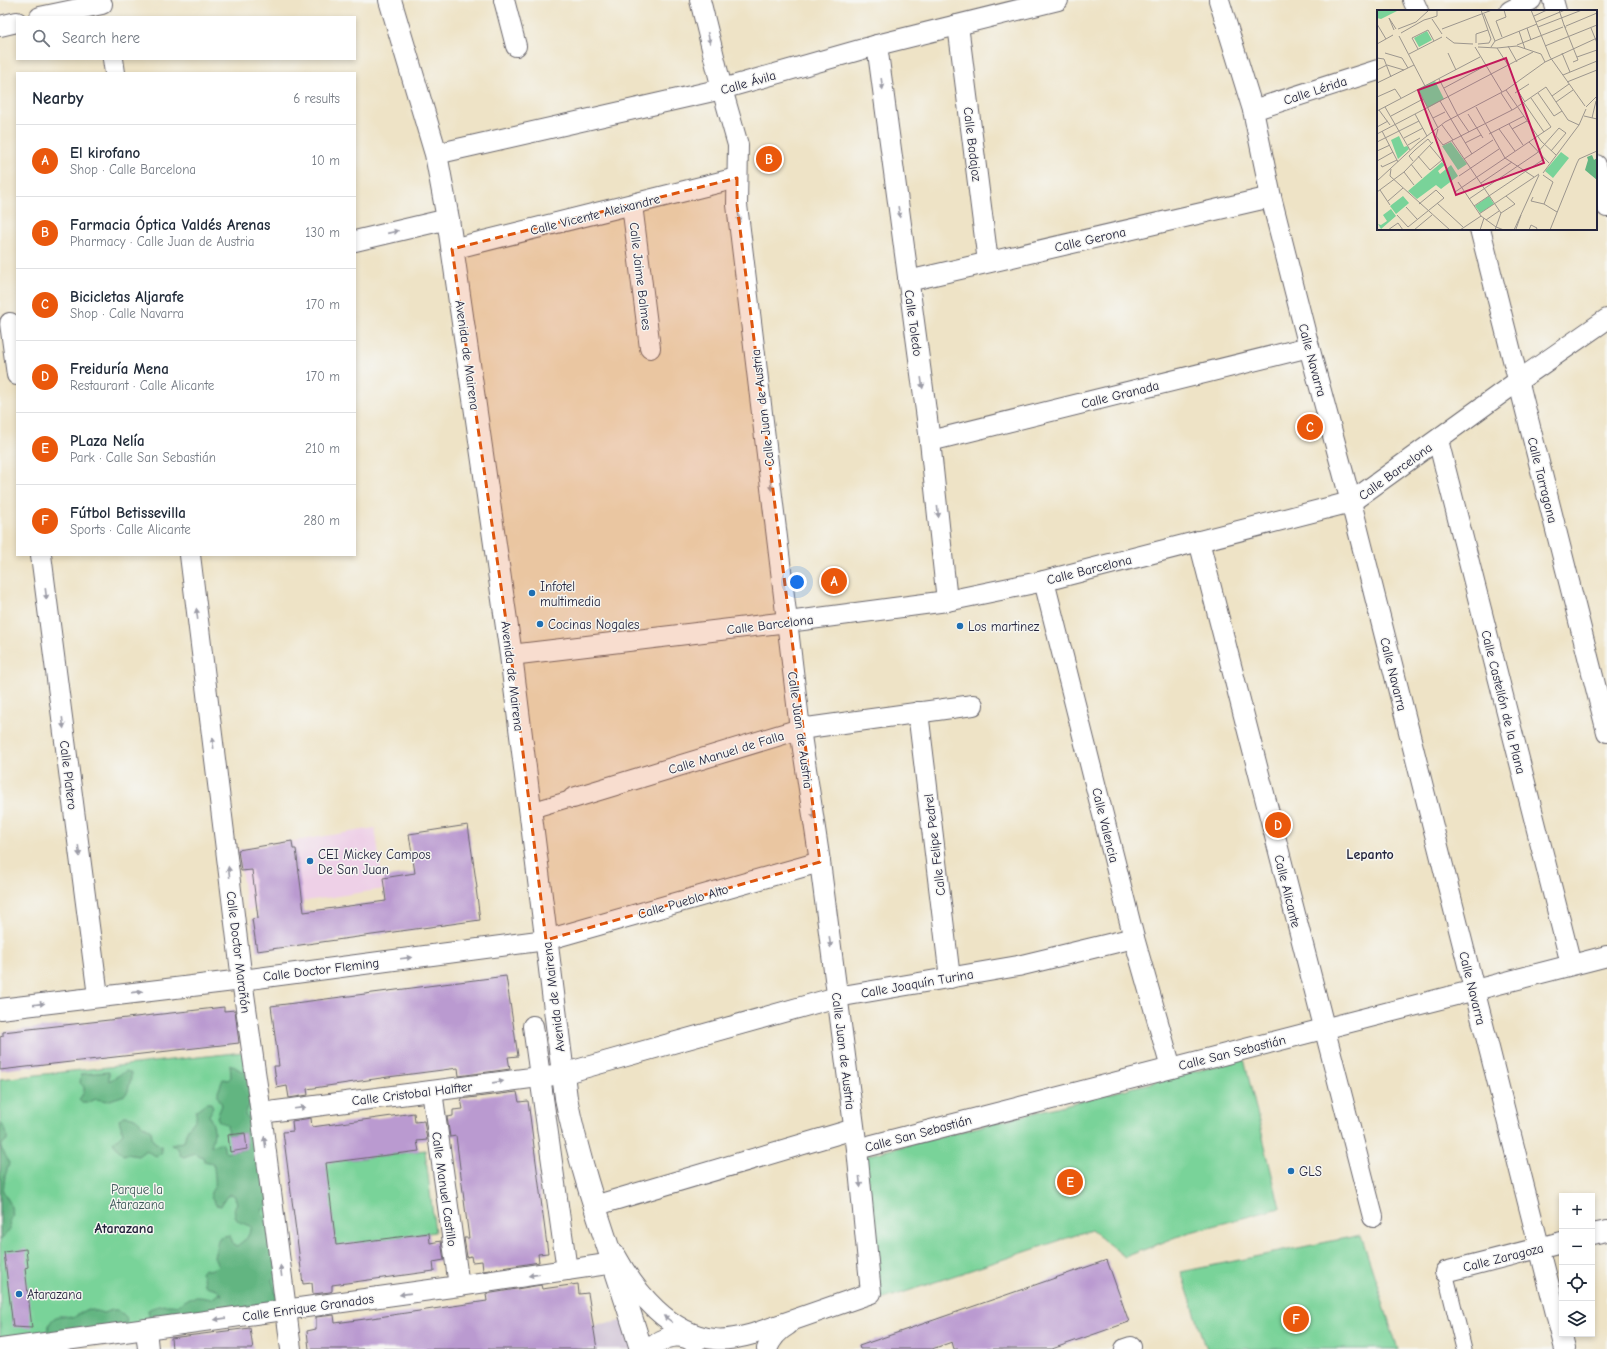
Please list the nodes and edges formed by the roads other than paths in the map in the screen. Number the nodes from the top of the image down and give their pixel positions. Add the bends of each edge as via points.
1 (390, 0) edge
2 (700, 0) edge
3 (1058, 0) edge
4 (1219, 0) edge
5 (1413, 0) edge
6 (1531, 0) edge
7 (1553, 0) edge
8 (508, 1) edge
9 (104, 7) edge
10 (1418, 10) edge
11 (1512, 10) edge
12 (1556, 10) edge
13 (46, 16) edge
14 (16, 22) edge
15 (958, 25) junction
16 (0, 26) edge
17 (877, 45) junction
18 (516, 46) dead end
19 (113, 60) edge
20 (1377, 70) edge
21 (115, 72) edge
22 (722, 89) junction
23 (1253, 110) junction
24 (436, 154) junction
25 (1597, 169) edge
26 (737, 178) junction
27 (1271, 197) junction
28 (632, 205) junction
29 (1607, 208) edge
30 (448, 219) junction
31 (1480, 230) edge
32 (356, 241) edge
33 (452, 249) junction
34 (988, 262) junction
35 (908, 281) junction
36 (1607, 319) edge
37 (9, 324) edge
38 (1309, 347) junction
39 (650, 348) dead end
40 (16, 369) edge
41 (1518, 381) junction
42 (1438, 440) junction
43 (930, 441) junction
44 (1351, 502) junction
45 (1199, 541) junction
46 (41, 556) edge
47 (190, 556) edge
48 (1044, 581) junction
49 (947, 601) junction
50 (788, 622) junction
51 (511, 655) junction
52 (973, 705) dead end
53 (918, 712) junction
54 (800, 729) junction
55 (1607, 732) edge
56 (573, 798) joint
57 (530, 810) junction
58 (820, 862) junction
59 (1134, 938) junction
60 (546, 940) junction
61 (1607, 956) edge
62 (1571, 964) junction
63 (950, 978) junction
64 (242, 980) junction
65 (1474, 990) junction
66 (98, 996) junction
67 (837, 997) junction
68 (0, 1009) edge
69 (533, 1026) dead end
70 (1323, 1029) junction
71 (1171, 1068) junction
72 (562, 1074) junction
73 (540, 1077) junction
74 (432, 1091) junction
75 (261, 1113) junction
76 (854, 1129) junction
77 (856, 1149) junction
78 (594, 1206) junction
79 (1373, 1217) dead end
80 (1607, 1231) edge
81 (1595, 1233) edge
82 (605, 1236) junction
83 (1559, 1243) edge
84 (1539, 1248) junction
85 (614, 1263) junction
86 (568, 1270) junction
87 (1445, 1272) joint
88 (459, 1286) junction
89 (286, 1310) junction
90 (797, 1320) junction
91 (146, 1329) junction
92 (707, 1342) edge
93 (767, 1346) edge
94 (1, 1349) edge
95 (148, 1349) edge
96 (291, 1349) edge
97 (641, 1349) edge
98 (651, 1349) edge
99 (738, 1349) edge
100 (1464, 1349) edge
101 (1565, 1349) edge

1 - 24 street, Avenida de Mairena
2 -> 22 street, Calle Juan de Austria
3 - 15 street, Calle Ávila
4 - 23 street, Calle Navarra
5 - 10 street
6 - 11 street
7 - 12 street
8 - 18 street
9 - 13 street
14 - 16 street
15 - 17 street, Calle Ávila
15 - 34 street, Calle Badajoz
17 - 22 street, Calle Ávila
17 -> 35 street, Calle Toledo
19 - 21 street
20 - 23 street, Calle Lérida
22 - 24 street, Calle Ávila
22 - 26 street, Calle Juan de Austria via 738,145
23 - 27 street, Calle Navarra
24 - 30 street, Avenida de Mairena
25 - 29 street
26 - 28 street, Calle Vicente Aleixandre
26 -> 50 street, Calle Juan de Austria via 737,205
27 - 34 street, Calle Gerona
27 - 38 street, Calle Navarra
28 - 33 street, Calle Vicente Aleixandre
28 - 39 street, Calle Jaime Balmes
32 -> 30 street
30 - 33 street, Avenida de Mairena
31 - 41 street, Calle Tarragona
33 - 51 street, Avenida de Mairena
34 - 35 street, Calle Gerona
35 -> 43 street, Calle Toledo
36 - 41 street, Calle Barcelona
37 - 40 street
38 - 43 street, Calle Granada
38 - 44 street, Calle Navarra
41 - 42 street, Calle Barcelona
41 - 55 street, Calle Tarragona
42 - 44 street, Calle Barcelona
42 - 62 street, Calle Castellón de la Plana
43 -> 49 street, Calle Toledo
44 - 45 street, Calle Barcelona
44 - 65 street, Calle Navarra
45 - 48 street, Calle Barcelona
45 - 70 street, Calle Alicante
46 -> 66 street, Calle Platero
64 -> 47 street, Calle Doctor Marañón
48 - 49 street, Calle Barcelona
48 - 59 street, Calle Valencia
49 - 50 street, Calle Barcelona
50 - 51 street, Calle Barcelona
50 - 54 street, Calle Juan de Austria
51 - 57 street, Avenida de Mairena
52 - 53 street, Calle Manuel de Falla
53 - 54 street, Calle Manuel de Falla
53 - 63 street, Calle Felipe Pedrel
54 - 56 street, Calle Manuel de Falla
54 -> 58 street, Calle Juan de Austria
56 - 57 street, Calle Manuel de Falla
57 - 60 street, Avenida de Mairena
58 - 60 street, Calle Pueblo Alto
58 -> 67 street, Calle Juan de Austria
59 - 63 street, Calle Joaquín Turina via 1018,966
59 - 71 street, Calle Valencia
64 -> 60 street, Calle Doctor Fleming
60 - 72 street, Avenida de Mairena
61 - 62 street, Calle San Sebastián
62 - 65 street, Calle San Sebastián
63 - 67 street, Calle Joaquín Turina
66 -> 64 street, Calle Doctor Fleming
64 - 75 street, Calle Doctor Marañón
65 - 70 street, Calle San Sebastián
65 - 84 street, Calle Navarra
68 -> 66 street, Calle Doctor Fleming
67 - 72 street, Calle Joaquín Turina
67 - 76 street, Calle Juan de Austria
69 - 73 street
70 - 71 street, Calle San Sebastián
70 - 79 street, Calle Alicante
71 - 77 street, Calle San Sebastián
72 - 73 street, Calle Cristobal Halfter
72 - 78 street, Avenida de Mairena via 575,1144
74 -> 73 street, Calle Cristobal Halfter
73 - 86 street
75 -> 74 street, Calle Cristobal Halfter
74 - 88 street, Calle Manuel Castillo
89 -> 75 street, Calle Doctor Marañón
76 - 77 street, Calle Juan de Austria
76 - 78 street, Calle San Sebastián
77 -> 90 street, Calle Juan de Austria via 871,1292
78 - 82 street, Avenida de Mairena
80 - 81 street
82 - 85 street, Avenida de Mairena
92 -> 82 street via 681,1328 647,1301 618,1261
83 - 84 street, Calle Zaragoza
84 - 87 street, Calle Zaragoza
84 - 101 street, Calle Navarra
85 - 86 street, Calle Enrique Granados
85 - 97 street, Avenida de Mairena
86 -> 88 street, Calle Enrique Granados
87 - 100 street
88 -> 89 street, Calle Enrique Granados
89 -> 91 street, Calle Enrique Granados
89 - 96 street, Calle Doctor Marañón
90 - 92 street via 742,1337
90 - 93 street via 782,1328
91 - 94 street, Calle Enrique Granados
91 - 95 street
92 - 98 street via 677,1336 662,1340
92 - 99 street via 726,1343

